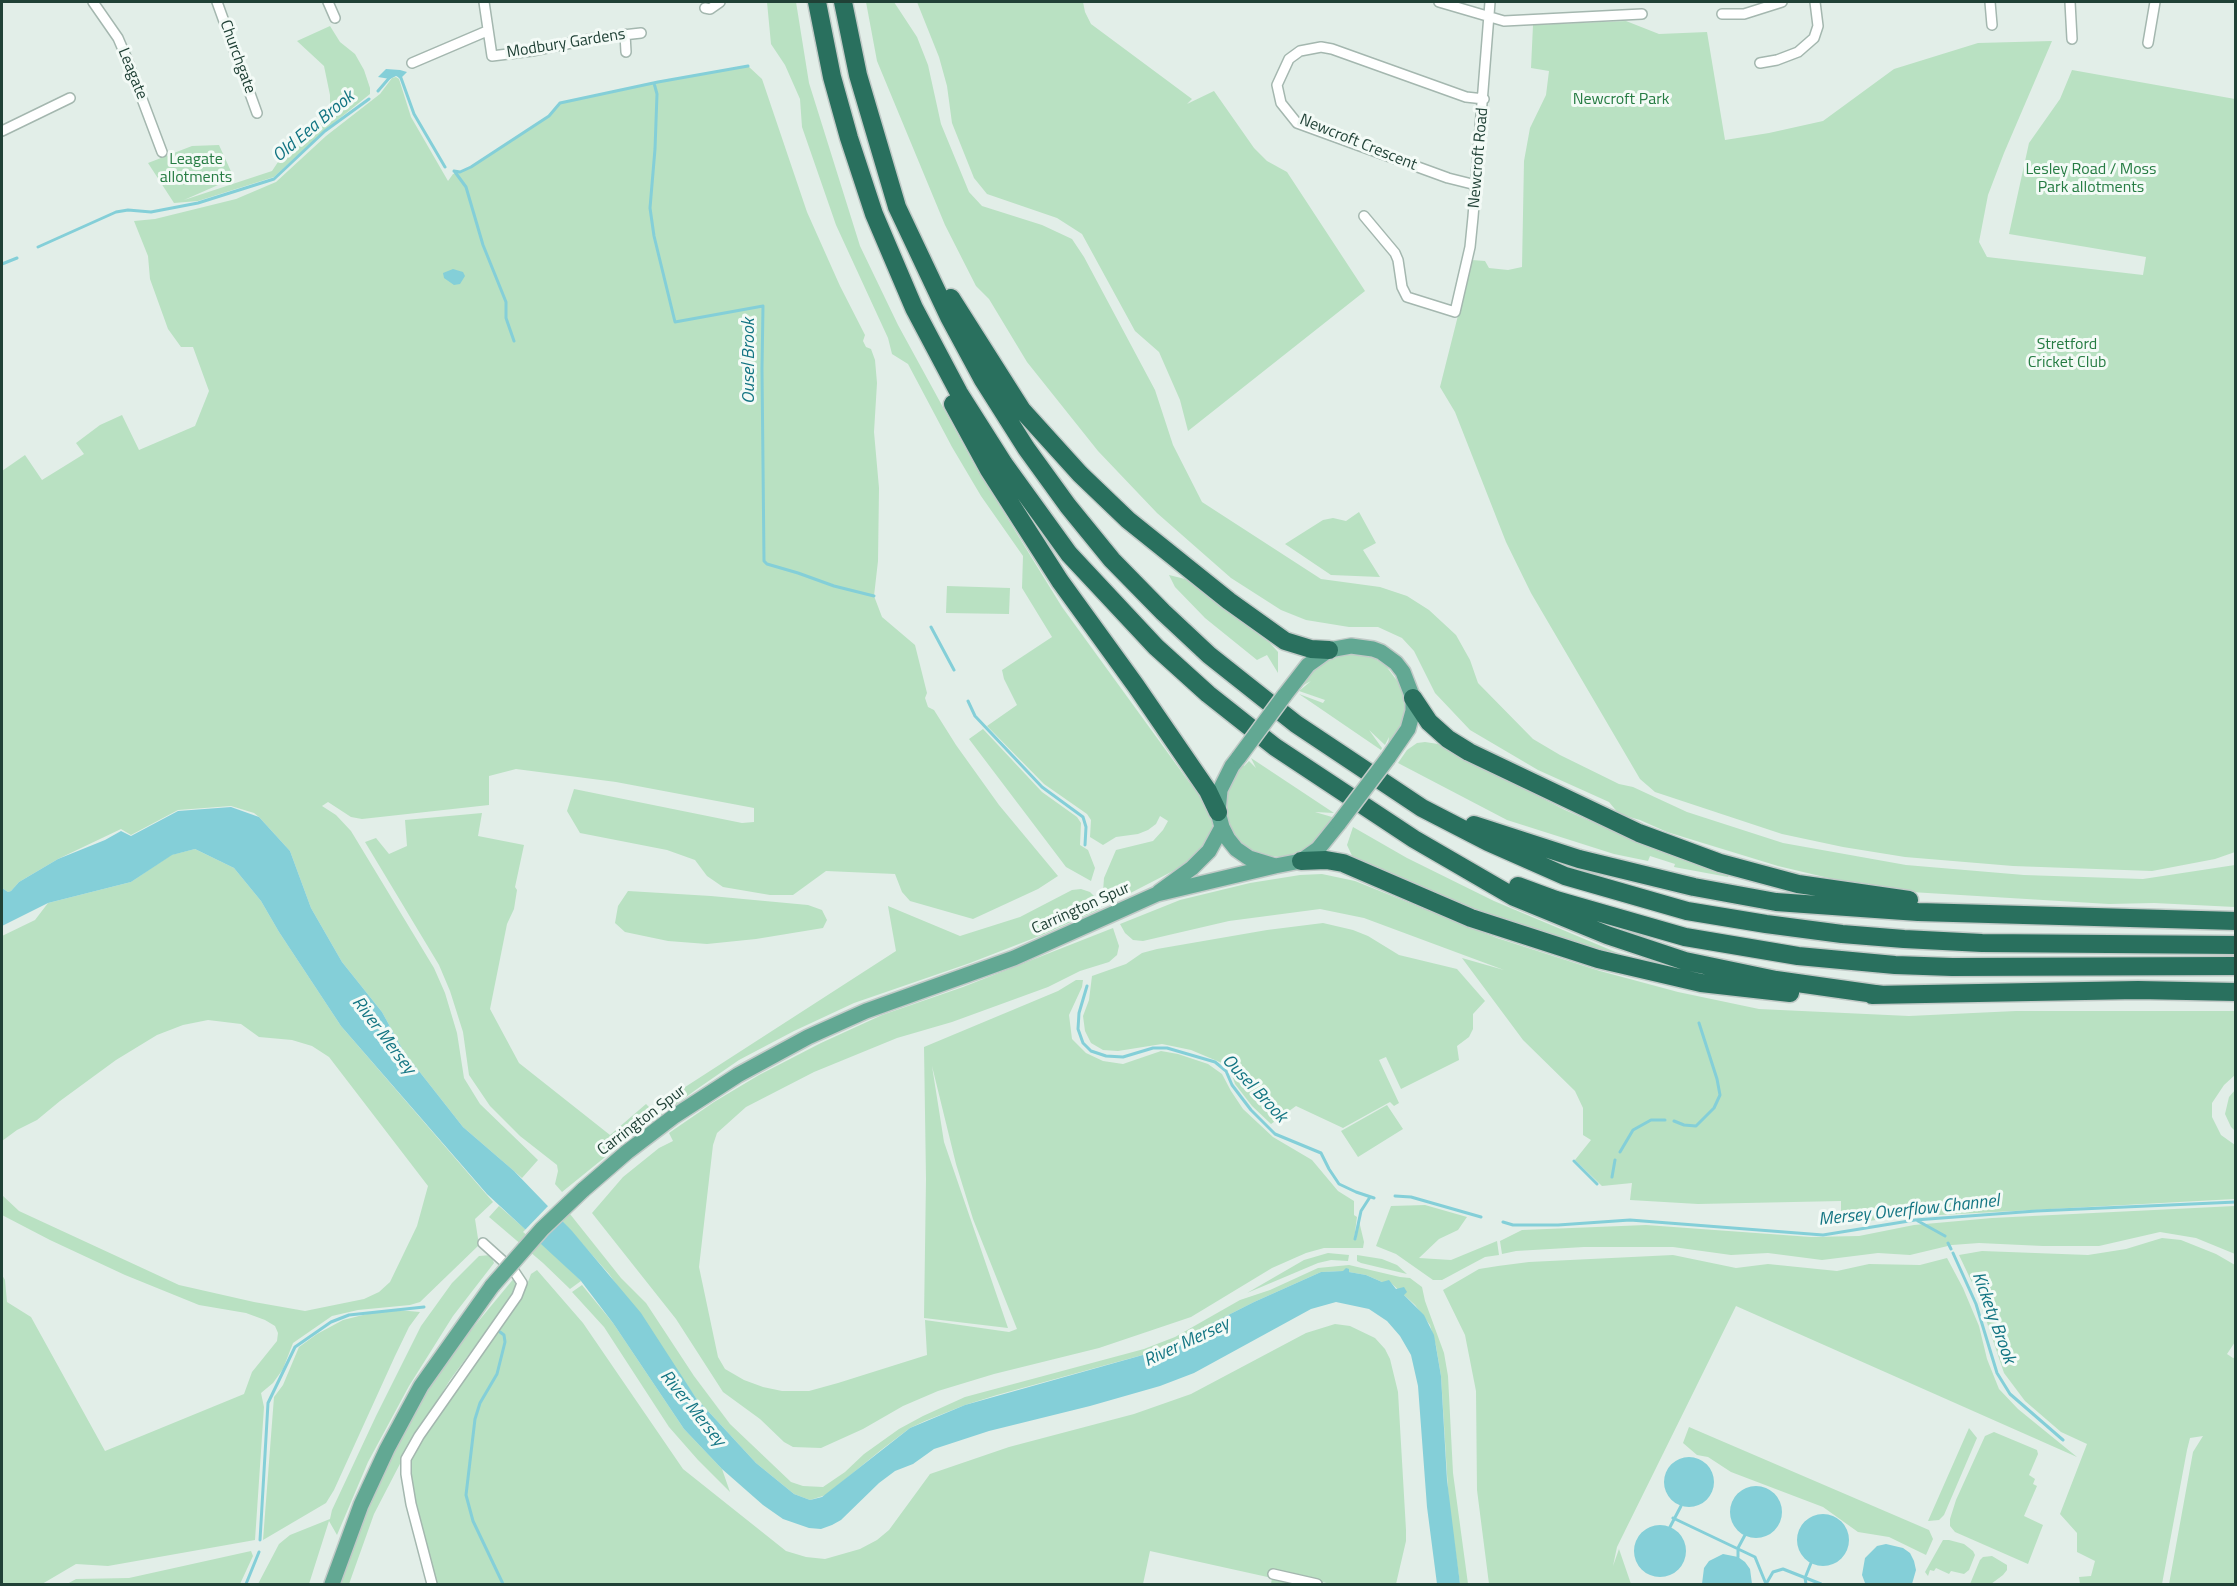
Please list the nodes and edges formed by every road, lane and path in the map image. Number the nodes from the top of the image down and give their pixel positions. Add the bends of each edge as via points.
1 (93, 2) edge
2 (217, 2) edge
3 (328, 2) edge
4 (484, 2) edge
5 (720, 2) edge
6 (817, 2) edge
7 (843, 2) edge
8 (1438, 2) edge
9 (1490, 2) edge
10 (1782, 2) edge
11 (1814, 2) edge
12 (1990, 2) edge
13 (2070, 2) edge
14 (2155, 2) edge
15 (705, 8) dead end
16 (1642, 14) dead end
17 (1722, 14) dead end
18 (1489, 16) junction
19 (334, 18) dead end
20 (1992, 25) dead end
21 (487, 31) junction
22 (641, 33) dead end
23 (625, 34) junction
24 (2072, 39) dead end
25 (2148, 43) dead end
26 (626, 52) dead end
27 (412, 63) dead end
28 (1760, 63) dead end
29 (70, 98) dead end
30 (1484, 99) junction
31 (257, 112) dead end
32 (2, 131) edge
33 (874, 134) junction
34 (162, 152) dead end
35 (1476, 184) junction
36 (1364, 216) dead end
37 (914, 308) junction
38 (1329, 650) junction
39 (1413, 698) junction
40 (1422, 808) junction
41 (1220, 820) junction
42 (1414, 839) junction
43 (1301, 861) junction
44 (1275, 866) junction
45 (1157, 894) junction
46 (2125, 918) junction
47 (2235, 921) edge
48 (2235, 945) edge
49 (2235, 966) edge
50 (2235, 992) edge
51 (1882, 995) junction
52 (483, 1243) dead end
53 (1274, 1574) dead end
54 (332, 1584) edge
55 (432, 1584) edge
56 (1317, 1584) edge

1 - 34 street, Leagate via 118,38
2 - 31 street, Churchgate
3 - 19 street
4 - 21 street
5 - 15 street
6 - 37 highway via 849,138 874,214
7 - 33 highway
8 - 18 street
9 - 18 street, Newcroft Road
10 - 17 street via 1744,14
11 - 28 street via 1818,26 1814,38 1798,52
12 - 20 street
13 - 24 street
14 - 25 street
16 - 18 street via 1504,21
18 - 30 street, Newcroft Road
21 - 23 street, Modbury Gardens via 492,56
21 - 27 street
22 - 23 street, Modbury Gardens
23 - 26 street
29 - 32 street
30 - 35 street, Newcroft Road
30 - 35 street, Newcroft Crescent via 1466,97 1321,47 1300,51 1289,59 1277,84 1281,102 1297,123 1448,178
33 - 38 highway via 949,295 1022,410 1128,520 1229,601 1285,641
33 - 40 highway via 897,207 949,317 1026,448 1075,515 1112,560 1209,655 1296,724
35 - 36 street, Newcroft Road via 1470,247 1455,312 1404,294 1395,252
37 - 41 highway via 928,358 989,470 1060,581 1208,792
37 - 42 highway via 959,393 1004,464 1069,554 1116,606 1208,694 1275,747
38 - 39 main road via 1351,646 1381,652 1403,672
38 - 41 main road, bridge via 1308,665 1228,772 1220,790
39 - 43 main road, bridge via 1408,729 1318,849
39 - 46 highway via 1429,722 1468,752 1639,833 1720,863 1798,884 1877,897
40 - 46 highway via 1579,860 1776,902 1918,912
40 - 48 highway via 1565,876 1687,911 1842,934 1982,943
41 - 44 main road via 1228,839 1242,853
41 - 45 main road, Carrington Spur via 1215,844
42 - 49 highway via 1478,871 1556,900 1685,937 1762,951 1952,967
42 - 51 highway via 1514,897 1685,962
43 - 44 main road, Carrington Spur
43 - 51 highway via 1343,863 1509,931 1646,971 1772,992
44 - 45 main road, Carrington Spur
45 - 54 main road, Carrington Spur, bridge via 1014,958 866,1011 772,1055 673,1117 627,1152 542,1229 492,1286 421,1386 360,1505
46 - 47 highway
50 - 51 highway
52 - 55 street via 522,1280 518,1296 406,1459 411,1504
53 - 56 street

